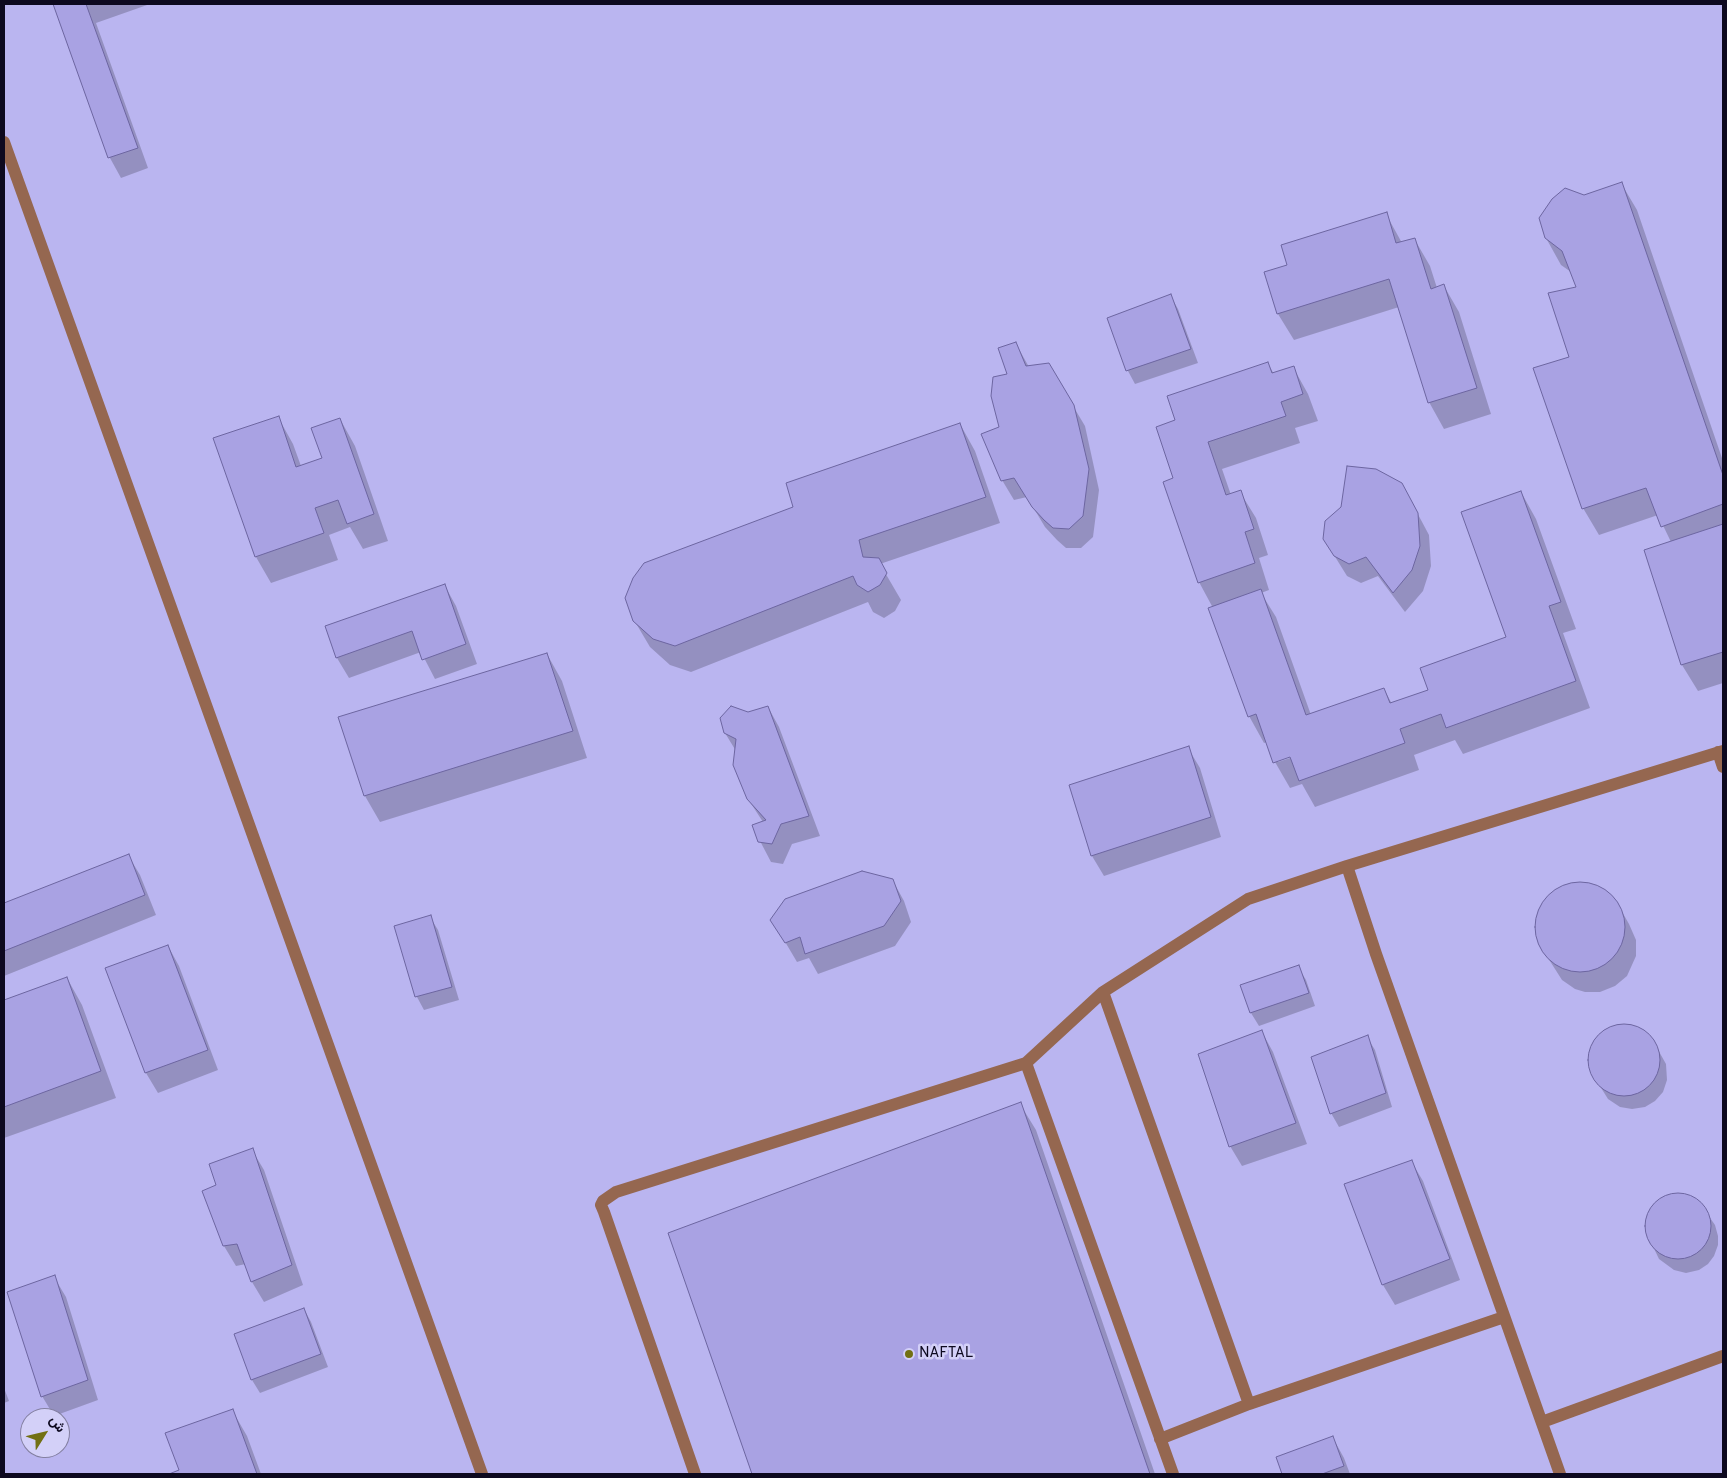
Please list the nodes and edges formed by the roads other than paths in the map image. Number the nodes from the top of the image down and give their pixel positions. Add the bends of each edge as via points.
1 (4, 142) edge
2 (1721, 751) edge
3 (1723, 767) edge
4 (1347, 866) junction
5 (1103, 992) junction
6 (1026, 1063) junction
7 (1504, 1317) junction
8 (1723, 1356) edge
9 (1249, 1404) junction
10 (1542, 1422) junction
11 (1160, 1439) junction
12 (482, 1474) edge
13 (695, 1474) edge
14 (1172, 1474) edge
15 (1560, 1474) edge

1 - 12 street
2 - 3 street
2 - 4 street
4 - 5 street via 1248,899
4 - 7 street
5 - 6 street
5 - 9 street
6 - 11 street
6 - 13 street via 616,1192 603,1201 604,1212
7 - 9 street
7 - 10 street
8 - 10 street
9 - 11 street
10 - 15 street
11 - 14 street

